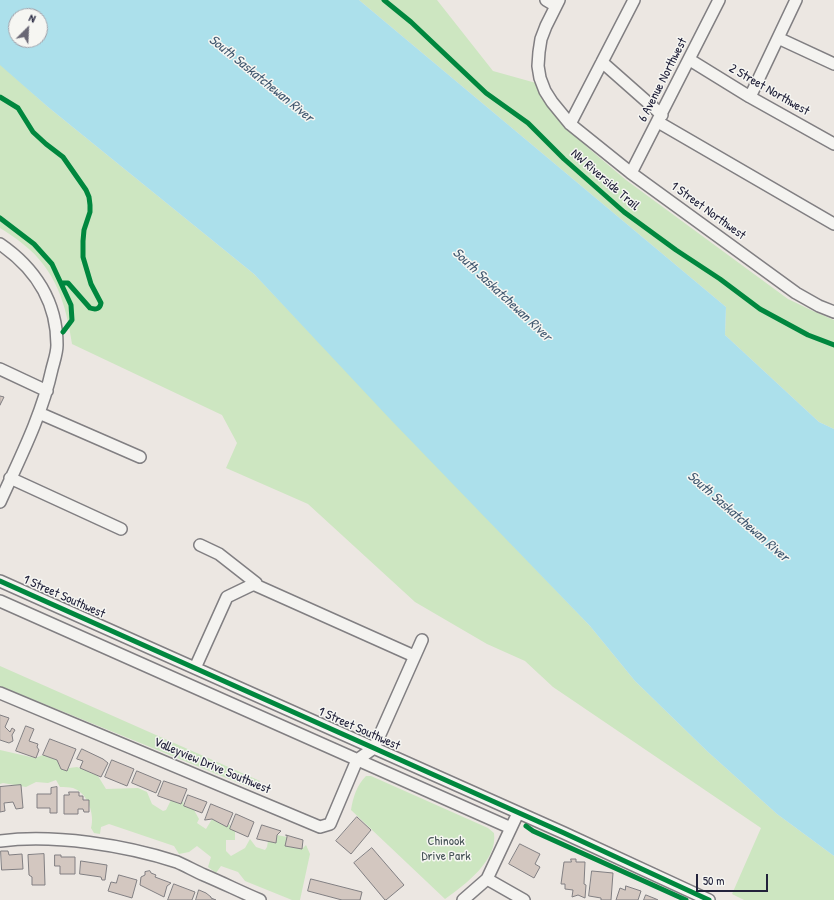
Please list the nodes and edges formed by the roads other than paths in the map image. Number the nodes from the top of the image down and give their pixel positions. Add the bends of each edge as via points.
1 (546, 0) edge
2 (634, 0) edge
3 (719, 0) edge
4 (796, 0) edge
5 (557, 3) edge
6 (778, 38) junction
7 (690, 60) junction
8 (602, 62) junction
9 (834, 64) edge
10 (750, 97) junction
11 (660, 119) junction
12 (570, 124) junction
13 (834, 144) edge
14 (631, 173) junction
15 (834, 224) edge
16 (0, 244) edge
17 (834, 312) edge
18 (0, 369) edge
19 (47, 391) junction
20 (39, 413) junction
21 (140, 457) dead end
22 (10, 478) junction
23 (0, 502) edge
24 (121, 529) dead end
25 (200, 545) dead end
26 (0, 580) edge
27 (253, 584) junction
28 (0, 601) edge
29 (422, 640) dead end
30 (414, 656) junction
31 (195, 668) junction
32 (0, 693) edge
33 (374, 748) junction
34 (357, 760) junction
35 (518, 813) junction
36 (511, 828) junction
37 (0, 841) edge
38 (487, 879) junction
39 (260, 900) edge
40 (463, 900) edge
41 (524, 900) edge
42 (709, 900) edge

1 - 5 street
2 - 8 street
3 - 7 street, 6 Avenue Northwest
4 - 6 street
5 - 12 street, 1 Street Northwest via 542,39 538,66 545,91
6 - 9 street
6 - 10 street
7 - 10 street, 2 Street Northwest
7 - 11 street, 6 Avenue Northwest
8 - 11 street
8 - 12 street
10 - 13 street, 2 Street Northwest
11 - 14 street, 6 Avenue Northwest
11 - 15 street
12 - 14 street, 1 Street Northwest
14 - 17 street, 1 Street Northwest via 796,293
16 - 19 street via 31,270 52,308 57,347
18 - 19 street
19 - 20 street
20 - 21 street
20 - 22 street
22 - 23 street
22 - 24 street
25 - 27 street via 219,554 256,583
26 - 31 street, 1 Street Southwest
27 - 30 street
27 - 31 street via 227,597
28 - 34 street
29 - 30 street
30 - 33 street
31 - 33 street, 1 Street Southwest
32 - 34 street, Valleyview Drive Southwest via 320,827 330,824
33 - 34 street
33 - 35 street, 1 Street Southwest
34 - 36 street
35 - 36 street
35 - 42 street, 1 Street Southwest
36 - 38 street
37 - 39 street via 60,840 132,851 177,862
38 - 40 street
38 - 41 street

